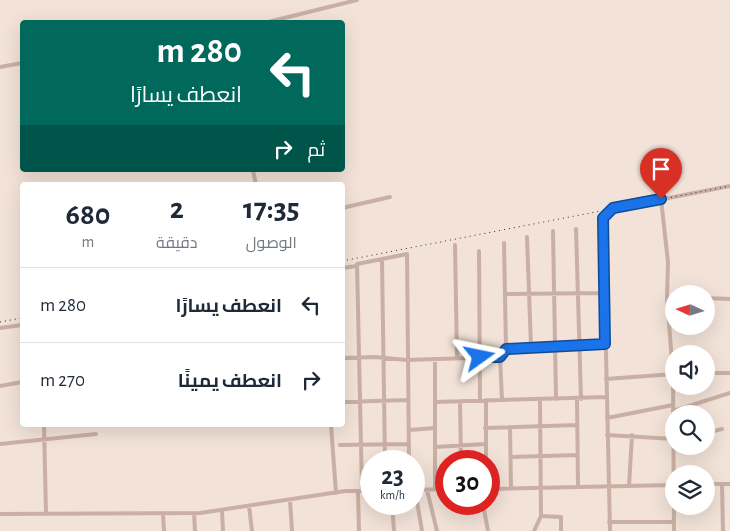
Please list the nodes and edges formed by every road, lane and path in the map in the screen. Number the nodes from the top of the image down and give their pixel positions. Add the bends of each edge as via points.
1 (356, 0) edge
2 (276, 20) edge
3 (20, 63) edge
4 (0, 66) edge
5 (730, 186) edge
6 (390, 197) dead end
7 (661, 199) junction
8 (345, 207) edge
9 (576, 229) dead end
10 (553, 231) dead end
11 (527, 237) dead end
12 (504, 243) dead end
13 (455, 245) dead end
14 (479, 250) dead end
15 (382, 260) junction
16 (357, 266) junction
17 (345, 268) edge
18 (667, 285) edge
19 (605, 293) junction
20 (505, 294) junction
21 (554, 294) junction
22 (578, 294) junction
23 (530, 295) junction
24 (715, 298) edge
25 (730, 299) edge
26 (20, 325) edge
27 (0, 328) edge
28 (605, 344) junction
29 (579, 346) junction
30 (555, 347) junction
31 (531, 348) junction
32 (506, 349) junction
33 (383, 357) junction
34 (457, 357) junction
35 (480, 357) junction
36 (500, 357) junction
37 (345, 358) edge
38 (358, 358) junction
39 (435, 358) junction
40 (407, 360) junction
41 (730, 373) edge
42 (715, 374) edge
43 (665, 375) edge
44 (606, 379) junction
45 (20, 382) edge
46 (0, 386) edge
47 (730, 393) edge
48 (673, 395) edge
49 (606, 397) junction
50 (540, 399) junction
51 (556, 399) junction
52 (579, 399) junction
53 (408, 400) junction
54 (480, 400) junction
55 (486, 400) junction
56 (502, 400) junction
57 (360, 401) junction
58 (460, 401) junction
59 (345, 402) edge
60 (384, 402) junction
61 (435, 402) junction
62 (673, 405) edge
63 (693, 405) edge
64 (665, 407) edge
65 (607, 418) junction
66 (577, 425) junction
67 (540, 426) junction
68 (44, 427) edge
69 (331, 427) edge
70 (510, 427) junction
71 (435, 428) junction
72 (485, 428) junction
73 (722, 429) dead end
74 (409, 430) junction
75 (715, 430) edge
76 (96, 434) dead end
77 (607, 435) junction
78 (632, 435) junction
79 (665, 438) edge
80 (44, 439) junction
81 (0, 444) edge
82 (361, 444) junction
83 (385, 444) junction
84 (409, 444) junction
85 (485, 444) junction
86 (340, 445) dead end
87 (461, 445) junction
88 (435, 446) junction
89 (361, 450) edge
90 (385, 450) edge
91 (409, 450) edge
92 (435, 450) edge
93 (461, 450) edge
94 (485, 450) edge
95 (577, 455) junction
96 (511, 457) junction
97 (540, 457) junction
98 (715, 484) edge
99 (722, 484) junction
100 (730, 484) edge
101 (665, 485) edge
102 (608, 486) junction
103 (629, 486) junction
104 (578, 487) junction
105 (500, 488) edge
106 (511, 488) junction
107 (540, 488) junction
108 (427, 490) joint
109 (435, 490) edge
110 (360, 491) joint
111 (336, 493) junction
112 (290, 500) junction
113 (249, 506) junction
114 (222, 510) junction
115 (46, 513) junction
116 (0, 514) edge
117 (164, 514) junction
118 (194, 514) junction
119 (393, 515) edge
120 (419, 515) edge
121 (485, 515) edge
122 (674, 515) edge
123 (541, 516) junction
124 (609, 522) junction
125 (674, 522) junction
126 (164, 531) edge
127 (195, 531) edge
128 (223, 531) edge
129 (252, 531) edge
130 (292, 531) edge
131 (359, 531) edge
132 (394, 531) edge
133 (422, 531) edge
134 (438, 531) edge
135 (488, 531) edge
136 (534, 531) edge
137 (561, 531) edge
138 (610, 531) edge
139 (674, 531) edge
140 (723, 531) edge

1 - 2 street
3 - 4 street
5 - 7 street
6 - 8 street
7 - 18 street via 668,262
7 - 19 street via 613,208 603,218
9 - 22 street
10 - 21 street
11 - 23 street
12 - 20 street
13 - 34 street
14 - 35 street
15 - 16 street
15 - 33 street
15 - 40 street via 407,254
16 - 17 street
16 - 38 street
19 - 22 street
19 - 28 street
20 - 23 street
20 - 32 street
21 - 22 street
21 - 23 street
21 - 30 street
22 - 29 street
23 - 31 street
24 - 25 street
26 - 27 street
28 - 29 street
28 - 44 street
29 - 30 street
29 - 52 street
30 - 31 street
30 - 51 street
31 - 32 street
32 - 36 street
33 - 38 street
33 - 40 street
33 - 60 street
34 - 35 street
34 - 39 street
35 - 36 street
35 - 54 street
36 - 56 street
37 - 38 street
38 - 57 street
39 - 40 street
39 - 61 street
40 - 53 street
41 - 42 street
43 - 44 street
44 - 49 street
45 - 46 street
47 - 63 street
48 - 62 street
49 - 52 street
49 - 65 street
50 - 51 street
50 - 56 street
50 - 67 street
51 - 52 street
52 - 66 street
53 - 60 street
53 - 74 street
54 - 55 street
54 - 58 street
55 - 56 street
55 - 72 street
57 - 59 street
57 - 60 street
57 - 82 street
58 - 61 street
58 - 87 street
60 - 83 street
61 - 71 street
64 - 65 street
65 - 77 street
66 - 67 street
66 - 95 street
67 - 70 street
67 - 97 street
68 - 80 street
69 - 111 street
70 - 72 street
70 - 96 street
71 - 74 street
71 - 88 street
72 - 85 street
73 - 75 street
74 - 84 street
76 - 80 street
77 - 78 street
77 - 102 street
78 - 79 street
78 - 103 street
80 - 81 street
80 - 115 street
82 - 83 street
82 - 86 street
82 - 89 street
83 - 84 street
83 - 90 street
84 - 91 street
85 - 87 street
85 - 94 street
87 - 88 street
87 - 93 street
88 - 92 street
95 - 97 street
95 - 104 street
96 - 97 street
96 - 106 street
97 - 107 street
98 - 99 street
99 - 100 street
99 - 140 street
101 - 103 street
102 - 103 street
102 - 104 street
102 - 124 street
104 - 107 street
105 - 106 street
106 - 107 street
107 - 123 street
108 - 109 street
108 - 134 street
110 - 111 street
110 - 131 street
111 - 112 street
112 - 113 street
112 - 130 street
113 - 114 street
113 - 129 street
114 - 118 street
114 - 128 street
115 - 116 street
115 - 117 street
117 - 118 street
117 - 126 street
118 - 127 street
119 - 132 street
120 - 133 street
121 - 135 street
122 - 125 street
123 - 136 street
123 - 137 street via 561,517
124 - 125 street
124 - 138 street
125 - 139 street

